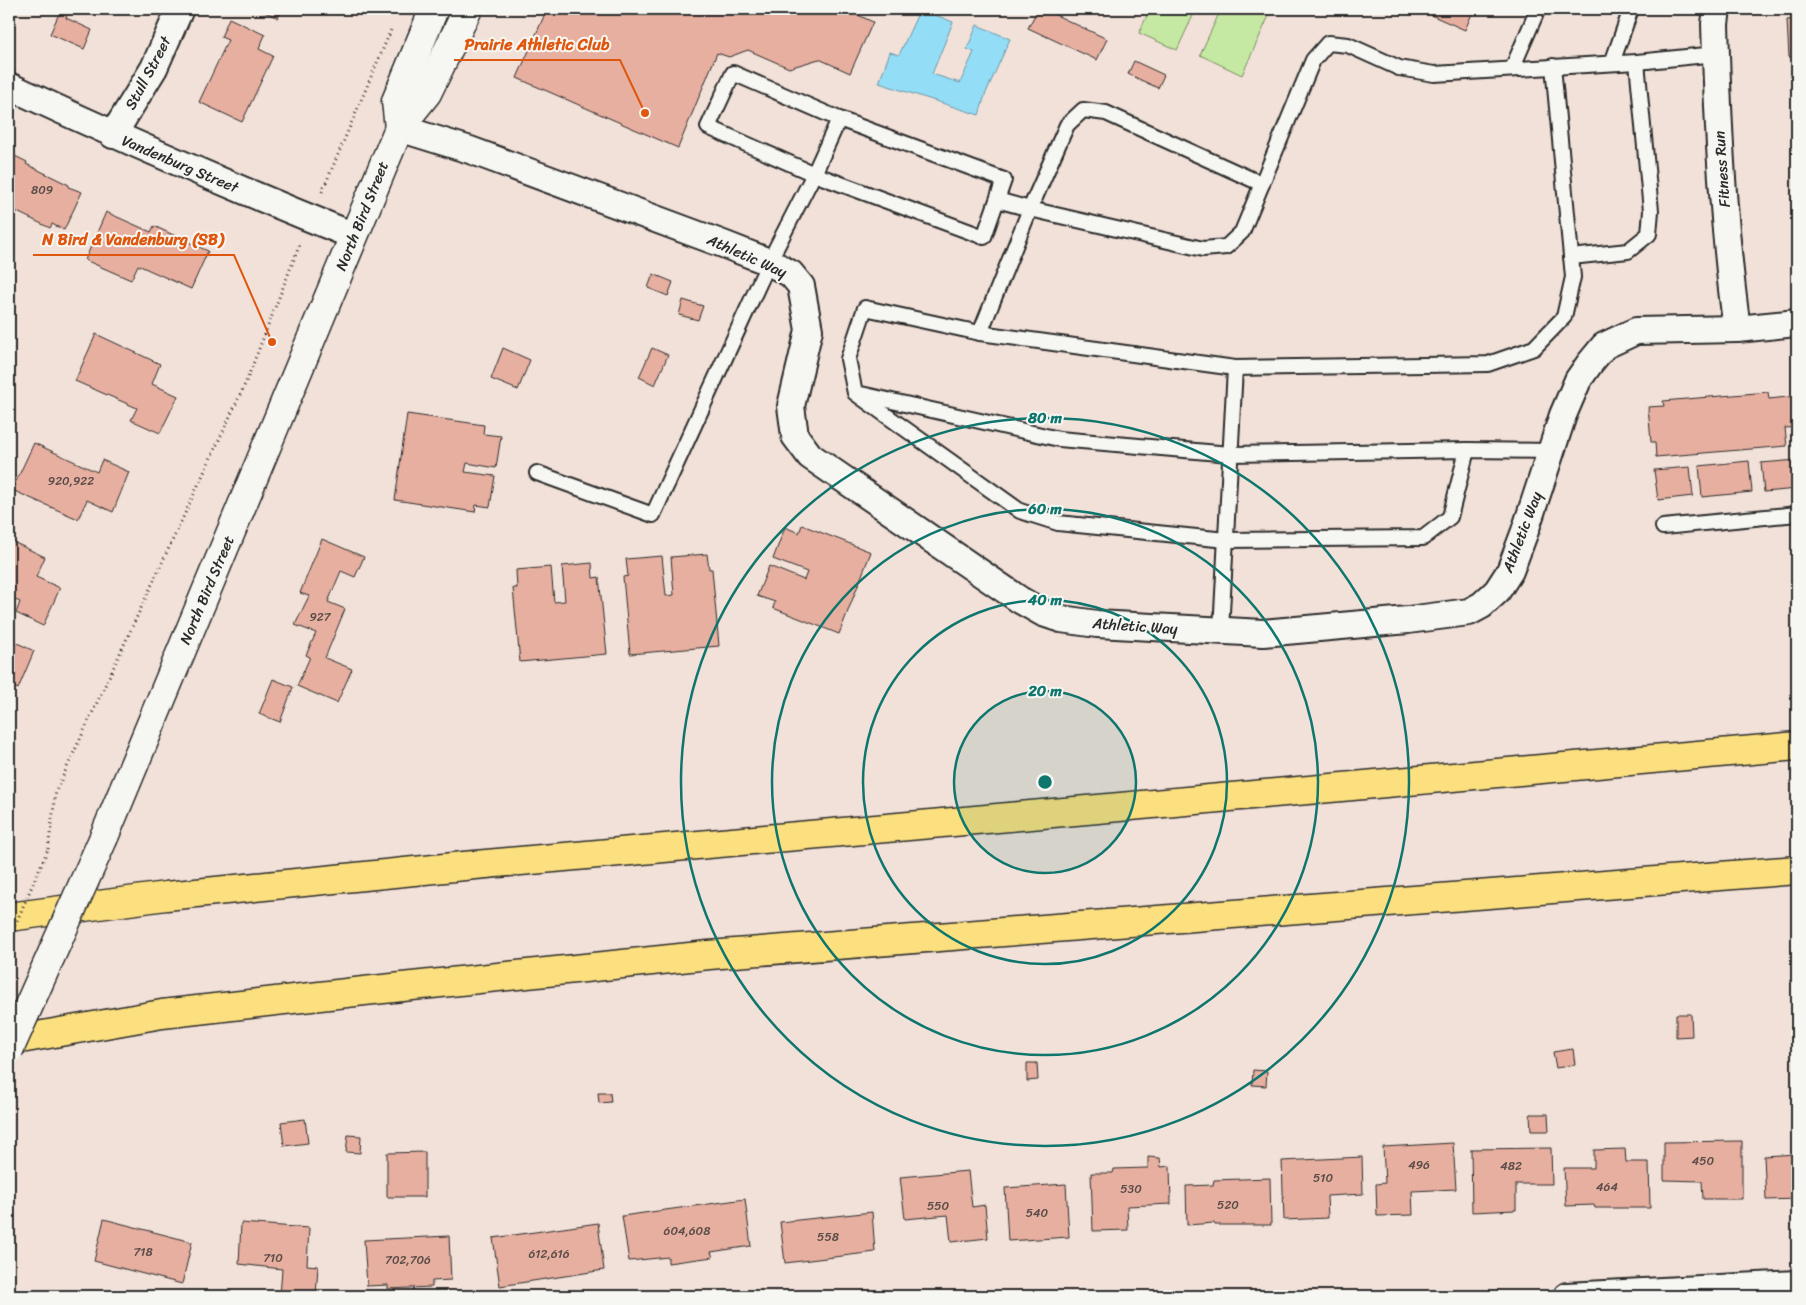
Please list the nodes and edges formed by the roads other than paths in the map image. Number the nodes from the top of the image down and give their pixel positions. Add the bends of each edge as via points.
1 (180, 9) edge
2 (434, 9) edge
3 (468, 9) edge
4 (1538, 9) edge
5 (1631, 9) edge
6 (1717, 9) edge
7 (1716, 54) junction
8 (1637, 62) junction
9 (1612, 63) junction
10 (1553, 66) junction
11 (1512, 69) junction
12 (9, 86) edge
13 (839, 119) junction
14 (398, 128) junction
15 (113, 135) junction
16 (814, 174) junction
17 (1262, 184) junction
18 (997, 200) junction
19 (1030, 209) junction
20 (354, 236) junction
21 (1571, 257) junction
22 (769, 262) junction
23 (1797, 323) edge
24 (1737, 329) junction
25 (980, 334) junction
26 (1235, 368) junction
27 (855, 393) junction
28 (1467, 450) junction
29 (1552, 451) junction
30 (1230, 454) junction
31 (537, 474) dead end
32 (1797, 514) edge
33 (1663, 528) dead end
34 (1226, 540) junction
35 (1221, 631) junction
36 (1797, 746) edge
37 (1797, 870) edge
38 (9, 918) edge
39 (9, 1041) edge
40 (9, 1050) edge
41 (1797, 1284) edge
42 (1567, 1296) edge

1 - 15 street, Stull Street via 154,68
2 - 14 street, North Bird Street via 396,101
3 - 14 street, North Bird Street via 427,93
4 - 11 lane
5 - 9 lane
6 - 7 street, Fitness Run
7 - 8 lane
7 - 24 street, Fitness Run via 1722,181
8 - 9 lane
8 - 21 lane via 1651,211 1649,234 1628,251
9 - 10 lane
10 - 11 lane
10 - 21 lane
11 - 17 lane via 1434,74 1399,68 1348,45 1328,43 1313,60
12 - 15 street, Vandenburg Street
13 - 16 lane
13 - 16 lane via 733,73 708,127
13 - 18 lane via 1004,180
14 - 20 street, North Bird Street
14 - 22 street, Athletic Way via 470,150
15 - 20 street, Vandenburg Street
16 - 18 lane via 984,237
16 - 22 lane
17 - 19 lane via 1242,232 1226,247 1203,249
17 - 19 lane via 1106,113 1083,110 1068,125
18 - 19 lane
19 - 25 lane
20 - 40 street, North Bird Street, bridge via 104,837
21 - 26 lane via 1573,277 1564,317 1534,348 1488,364
22 - 31 lane via 653,515
22 - 35 street, Athletic Way via 791,274 801,286 809,330 791,406 795,436 810,456 1043,613 1097,624
23 - 24 street, Athletic Way
24 - 29 street, Athletic Way via 1636,331 1604,346 1578,380
25 - 26 lane
25 - 27 lane via 866,308 848,359
26 - 30 lane
27 - 30 lane via 1059,439
27 - 34 lane via 1020,511 1058,523
28 - 29 lane
28 - 30 lane
28 - 34 lane via 1450,517 1423,538
29 - 35 street, Athletic Way via 1510,571 1497,591 1470,612 1262,633
30 - 34 lane
32 - 33 lane
34 - 35 lane
36 - 38 highway via 474,865 166,896
37 - 39 highway via 709,955 162,1014
41 - 42 street

